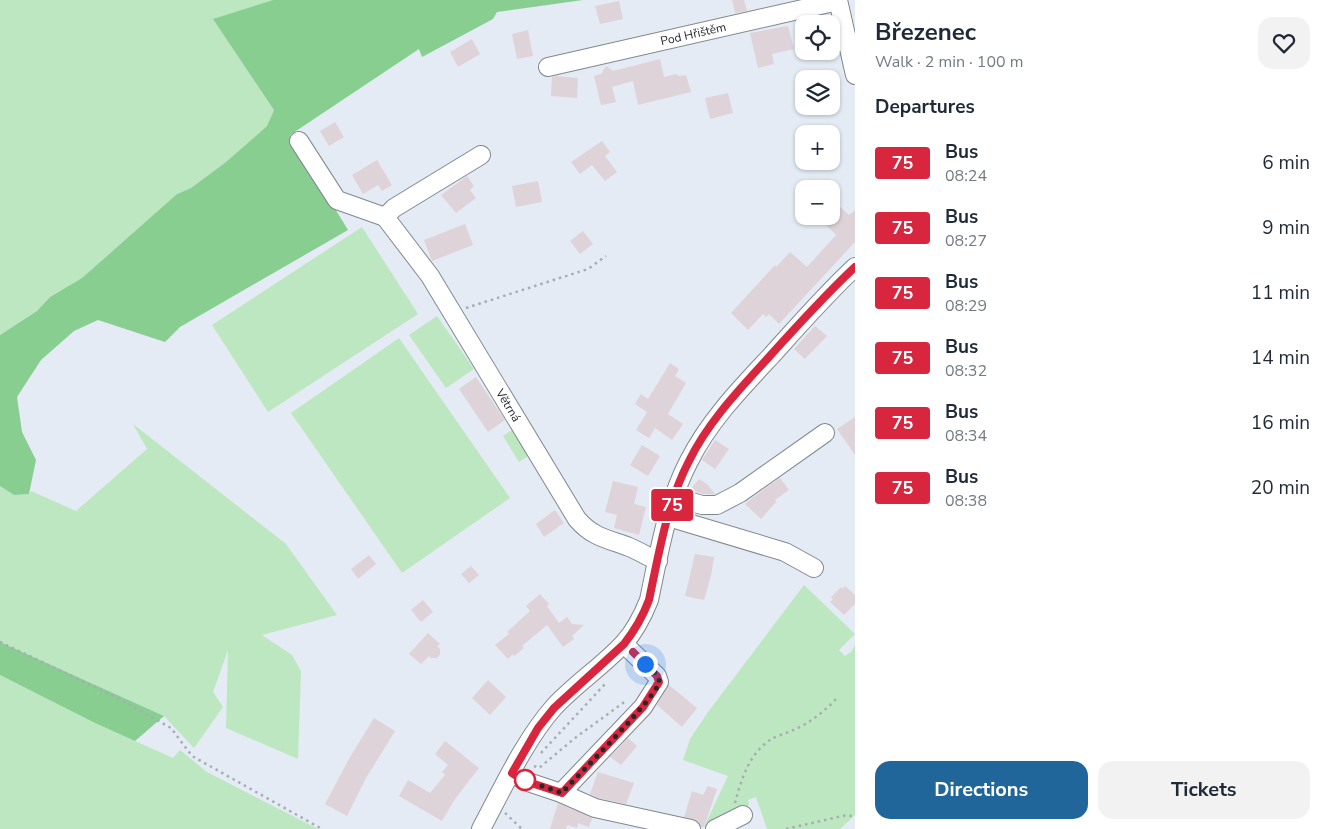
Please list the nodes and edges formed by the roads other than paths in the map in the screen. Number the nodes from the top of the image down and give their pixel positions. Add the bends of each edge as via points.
1 (838, 0) edge
2 (548, 68) dead end
3 (855, 75) edge
4 (299, 141) dead end
5 (481, 155) dead end
6 (385, 217) junction
7 (855, 267) edge
8 (825, 433) dead end
9 (674, 497) junction
10 (668, 517) junction
11 (658, 561) junction
12 (814, 568) dead end
13 (624, 644) junction
14 (512, 773) junction
15 (562, 793) junction
16 (481, 829) edge
17 (691, 829) edge

1 - 2 street, Pod Hřištěm
1 - 3 street, Pod Hřištěm
4 - 6 street via 337,200
5 - 6 street via 394,208
6 - 11 street, Větrná via 453,312 581,524 597,536
7 - 9 street via 728,403 689,460
8 - 9 street via 740,493 717,505
9 - 10 street
10 - 11 street
10 - 12 street via 785,552
11 - 13 street via 649,600
13 - 14 street via 554,708 538,728
13 - 15 street via 657,676 659,682 643,707
14 - 15 street via 525,781
14 - 16 street
15 - 17 street via 595,808

